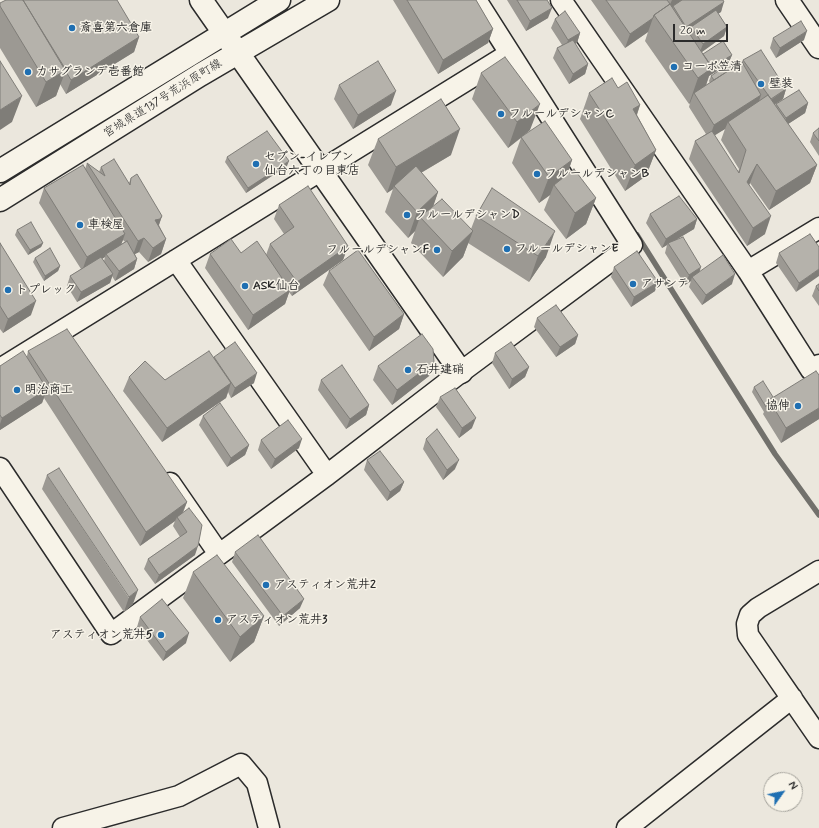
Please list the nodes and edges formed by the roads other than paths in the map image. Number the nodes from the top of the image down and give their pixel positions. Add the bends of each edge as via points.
1 (201, 0) edge
2 (279, 0) edge
3 (328, 0) edge
4 (476, 0) edge
5 (561, 0) edge
6 (787, 0) edge
7 (223, 33) junction
8 (819, 47) edge
9 (238, 53) junction
10 (509, 54) junction
11 (320, 170) junction
12 (0, 171) edge
13 (0, 200) edge
14 (819, 228) edge
15 (176, 260) junction
16 (748, 271) junction
17 (819, 365) edge
18 (0, 369) edge
19 (461, 372) junction
20 (0, 468) edge
21 (162, 470) edge
22 (327, 475) junction
23 (219, 554) junction
24 (819, 571) edge
25 (792, 698) junction
26 (819, 738) edge
27 (62, 828) edge
28 (269, 828) edge
29 (627, 828) edge

1 - 7 main road
2 - 7 main road, 宮城県道137号荒浜原町線
3 - 9 main road, 宮城県道137号荒浜原町線
4 - 10 street
5 - 16 street
6 - 8 main road
7 - 9 main road
7 - 12 main road, 宮城県道137号荒浜原町線
9 - 11 main road
9 - 13 main road, 宮城県道137号荒浜原町線
10 - 11 street
10 - 19 street via 632,245
11 - 15 street
11 - 19 main road
14 - 16 street
15 - 18 street via 69,336
15 - 22 street
16 - 17 street via 811,370
19 - 22 street
20 - 23 street via 111,634
21 - 23 street
22 - 23 street
24 - 25 street via 758,608 750,615 747,624 748,636
25 - 26 street
25 - 29 street
27 - 28 street via 179,796 241,764 257,783

